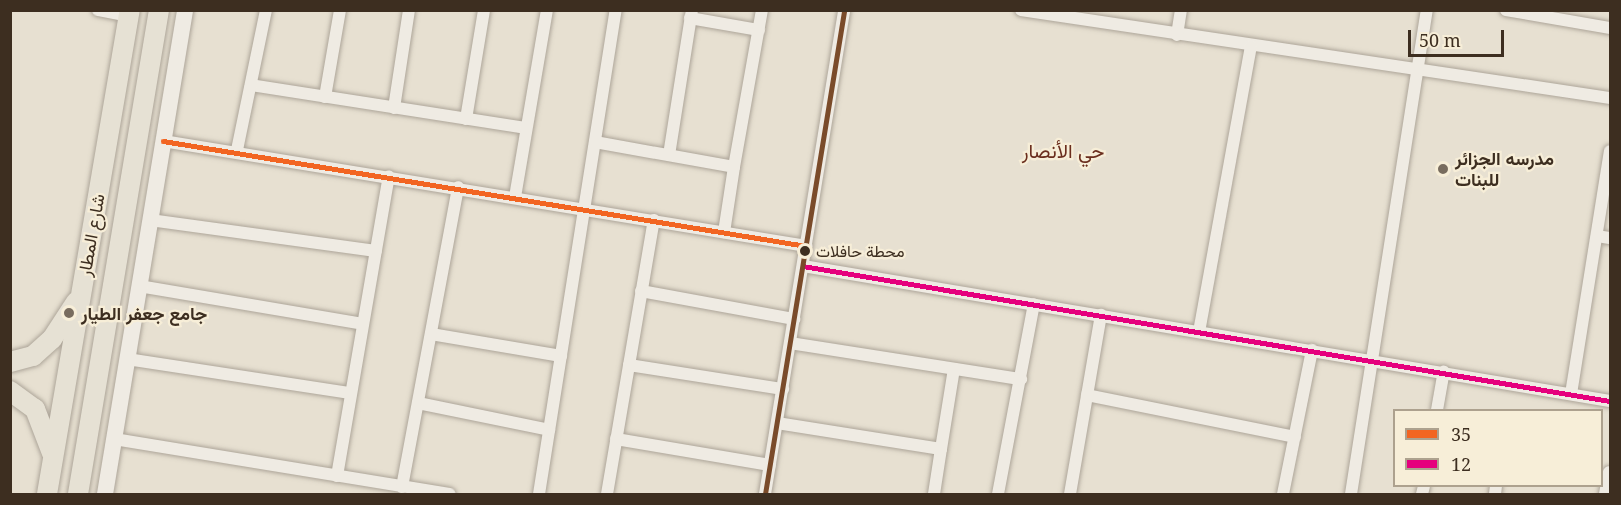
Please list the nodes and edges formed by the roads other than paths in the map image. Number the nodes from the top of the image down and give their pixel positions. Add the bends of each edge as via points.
1 (98, 10) edge
2 (159, 10) edge
3 (185, 10) edge
4 (266, 10) edge
5 (340, 10) edge
6 (410, 10) edge
7 (484, 10) edge
8 (547, 10) edge
9 (616, 10) edge
10 (762, 10) edge
11 (844, 10) edge
12 (1021, 10) edge
13 (1181, 10) edge
14 (1427, 10) edge
15 (1506, 10) edge
16 (130, 13) edge
17 (691, 14) edge
18 (1556, 15) edge
19 (1611, 28) edge
20 (759, 30) junction
21 (1177, 35) junction
22 (1251, 46) junction
23 (1418, 72) junction
24 (251, 85) junction
25 (325, 97) junction
26 (1611, 98) edge
27 (394, 108) junction
28 (466, 119) junction
29 (526, 128) junction
30 (163, 141) junction
31 (595, 142) junction
32 (237, 150) junction
33 (1611, 151) edge
34 (669, 155) junction
35 (734, 167) junction
36 (389, 176) junction
37 (458, 188) junction
38 (515, 197) junction
39 (583, 208) junction
40 (150, 220) junction
41 (654, 220) junction
42 (724, 232) junction
43 (1597, 236) junction
44 (1611, 238) edge
45 (806, 246) junction
46 (376, 251) junction
47 (803, 266) junction
48 (139, 286) junction
49 (641, 291) junction
50 (81, 294) junction
51 (1035, 304) junction
52 (1101, 315) junction
53 (794, 319) junction
54 (363, 324) junction
55 (1199, 332) junction
56 (431, 334) junction
57 (790, 344) junction
58 (10, 349) edge
59 (1312, 350) junction
60 (33, 356) junction
61 (561, 356) junction
62 (127, 359) junction
63 (1372, 360) junction
64 (10, 362) edge
65 (629, 365) junction
66 (954, 369) junction
67 (1444, 372) junction
68 (1021, 379) junction
69 (783, 389) junction
70 (10, 391) edge
71 (350, 393) junction
72 (1571, 394) junction
73 (1087, 395) junction
74 (1611, 401) edge
75 (418, 403) junction
76 (10, 406) edge
77 (35, 409) junction
78 (1437, 409) edge
79 (777, 423) junction
80 (549, 430) junction
81 (1294, 437) junction
82 (114, 439) junction
83 (616, 439) junction
84 (941, 449) junction
85 (53, 458) junction
86 (770, 465) junction
87 (1607, 472) edge
88 (337, 476) junction
89 (402, 487) junction
90 (47, 495) edge
91 (78, 495) edge
92 (105, 495) edge
93 (450, 495) edge
94 (539, 495) edge
95 (607, 495) edge
96 (765, 495) edge
97 (934, 495) edge
98 (998, 495) edge
99 (1070, 495) edge
100 (1283, 495) edge
101 (1351, 495) edge
102 (1605, 495) edge

1 - 16 street
2 - 91 main road, شارع المطار
3 - 30 street
4 - 24 street
5 - 25 street
6 - 27 street
7 - 28 street
8 - 29 street
9 - 31 street
10 - 20 street
11 - 45 street
12 - 21 street
13 - 21 street
14 - 23 street
15 - 18 street
16 - 50 main road, شارع المطار
17 - 20 street
17 - 34 street
18 - 19 street
20 - 35 street
21 - 22 street
22 - 23 street
22 - 55 street
23 - 26 street
23 - 63 street
24 - 25 street
24 - 32 street
25 - 27 street
27 - 28 street
28 - 29 street
29 - 38 street
30 - 32 street
30 - 40 street
31 - 34 street
31 - 39 street
32 - 36 street
33 - 43 street
34 - 35 street
35 - 42 street
36 - 37 street
36 - 46 street
37 - 38 street
37 - 56 street
38 - 39 street
39 - 41 street
39 - 61 street
40 - 46 street
40 - 48 street
41 - 42 street
41 - 49 street
42 - 45 street
43 - 44 street
43 - 72 street
45 - 47 street
46 - 54 street
47 - 51 street
47 - 53 street
48 - 54 street
48 - 62 street
49 - 53 street
49 - 65 street
50 - 60 main road via 52,339
50 - 85 main road, شارع المطار
51 - 52 street
51 - 68 street
52 - 55 street
52 - 73 street
53 - 57 street
54 - 71 street
55 - 59 street
56 - 61 street
56 - 75 street
57 - 66 street
57 - 69 street
58 - 60 street
59 - 63 street
59 - 81 street
60 - 64 main road
61 - 80 street
62 - 71 street
62 - 82 street
63 - 67 street
63 - 101 street
65 - 69 street
65 - 83 street
66 - 68 street
66 - 84 street
67 - 72 street
67 - 78 street
68 - 98 street
69 - 79 street
70 - 77 main road
71 - 88 street
72 - 74 street
73 - 81 street
73 - 99 street
75 - 80 street
75 - 89 street
76 - 77 street
77 - 85 main road
79 - 84 street
79 - 86 street
80 - 94 street
81 - 100 street
82 - 88 street
82 - 92 street
83 - 86 street
83 - 95 street
84 - 97 street
85 - 90 main road, شارع المطار
86 - 96 street
87 - 102 street
88 - 89 street
89 - 93 street

